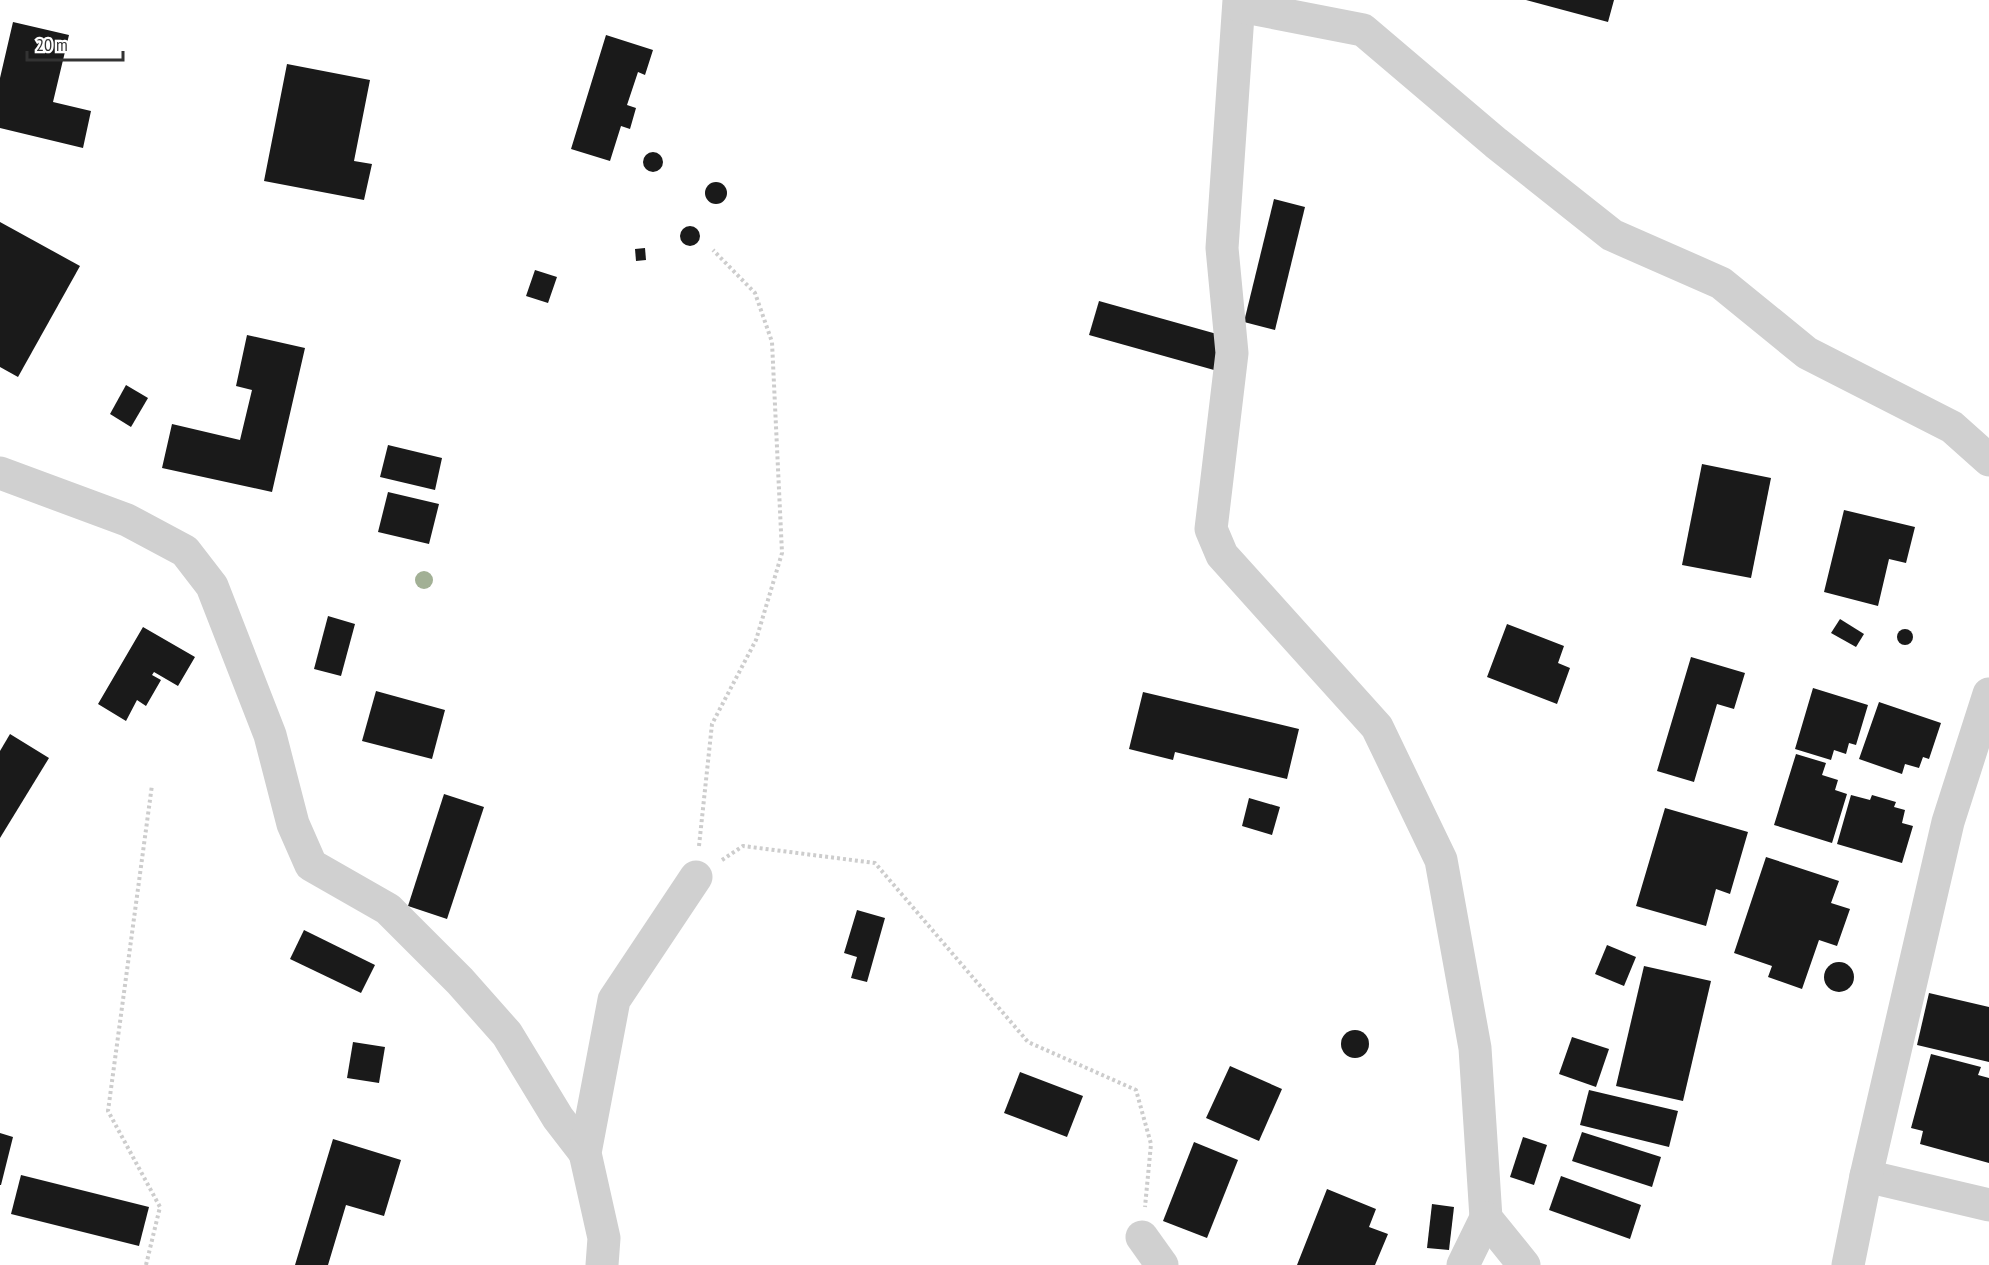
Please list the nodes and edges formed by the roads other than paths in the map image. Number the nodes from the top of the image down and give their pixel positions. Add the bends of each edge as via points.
1 (1240, 3) edge
2 (1989, 460) edge
3 (0, 472) edge
4 (1989, 694) edge
5 (696, 877) road end
6 (585, 1153) junction
7 (1866, 1176) junction
8 (1989, 1205) edge
9 (1486, 1218) junction
10 (1142, 1237) road end
11 (602, 1265) edge
12 (1162, 1265) edge
13 (1464, 1265) edge
14 (1524, 1265) edge
15 (1848, 1265) edge

1 - 2 street via 1363,30 1612,235 1721,283 1807,353 1952,427
1 - 9 street via 1222,248 1232,353 1212,529 1222,555 1377,727 1441,860 1475,1048
3 - 6 street via 127,520 185,551 212,586 270,735 293,824 311,865 388,909 460,981 507,1034 558,1118
4 - 7 street via 1948,822
5 - 6 street via 614,1000
6 - 11 street via 604,1238
7 - 8 street
7 - 15 street
9 - 13 street
9 - 14 street
10 - 12 street

